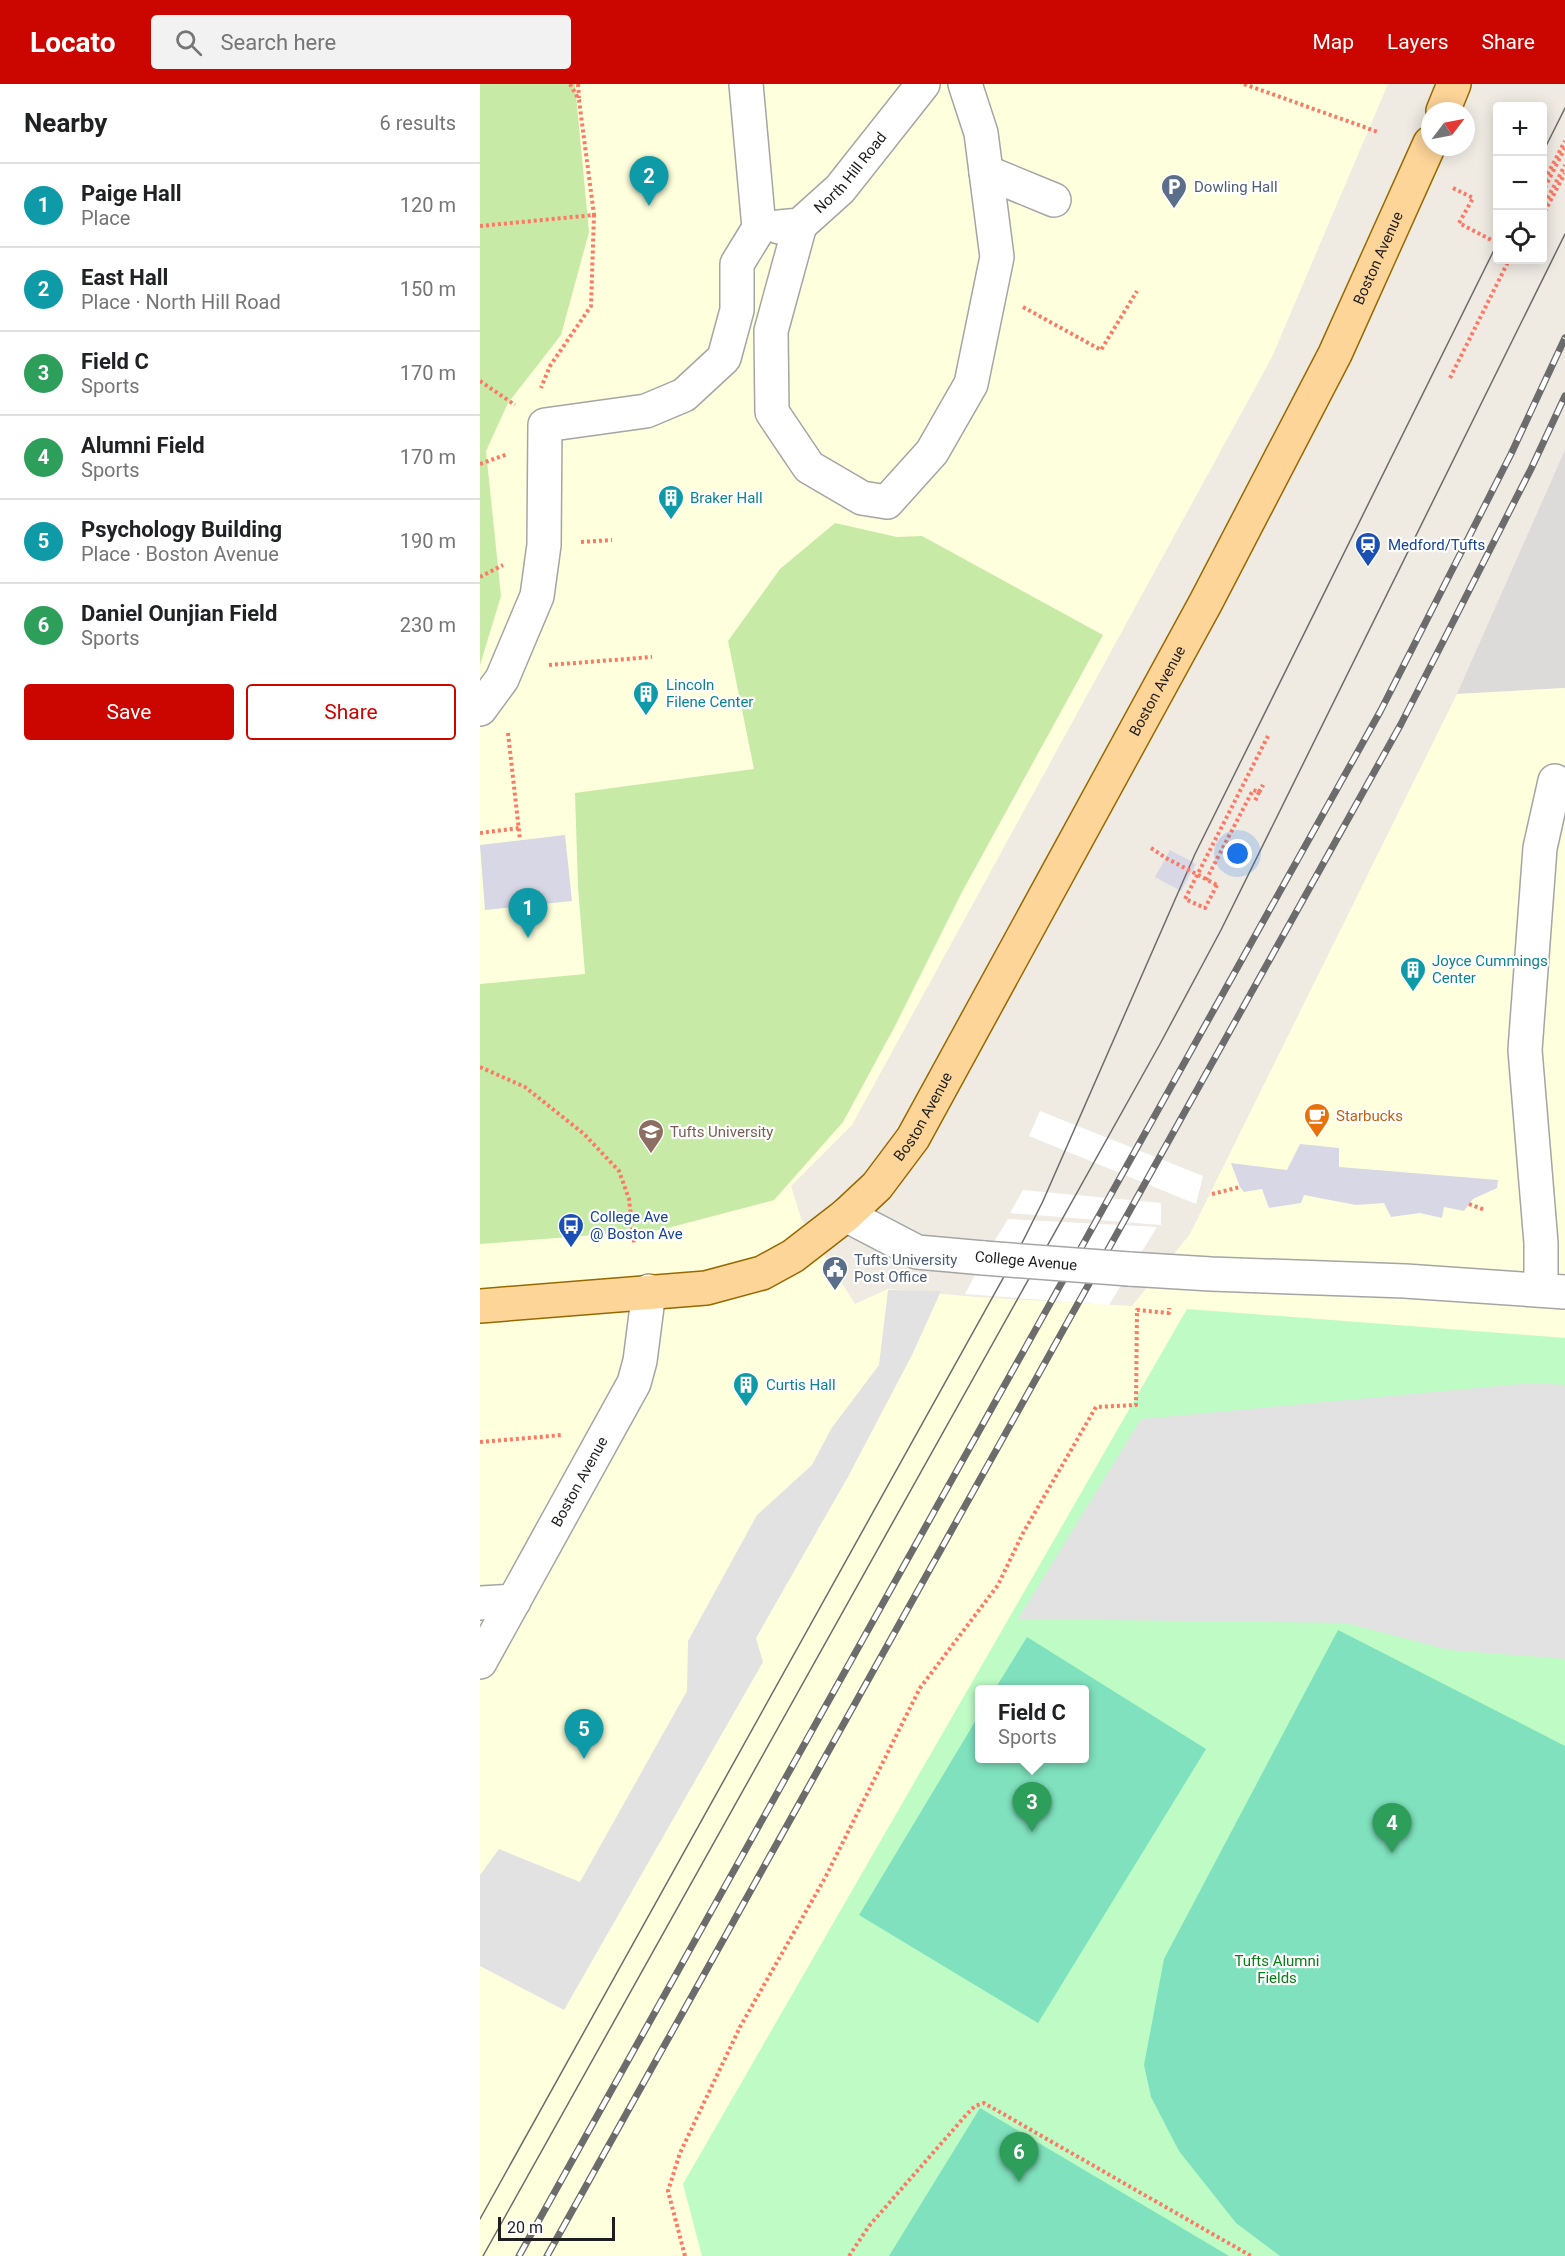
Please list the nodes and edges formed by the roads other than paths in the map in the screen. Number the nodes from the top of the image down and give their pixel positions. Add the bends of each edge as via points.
1 (746, 84) edge
2 (923, 84) edge
3 (965, 84) edge
4 (1454, 84) edge
5 (1447, 102) edge
6 (1424, 156) edge
7 (988, 185) junction
8 (1049, 210) dead end
9 (800, 225) junction
10 (759, 228) junction
11 (480, 709) edge
12 (1555, 781) dead end
13 (846, 1215) junction
14 (649, 1291) junction
15 (1553, 1291) edge
16 (480, 1306) edge
17 (514, 1601) junction
18 (480, 1603) edge
19 (480, 1662) edge

1 - 10 street
2 - 9 street, North Hill Road via 840,189
3 - 7 street via 981,133
4 - 5 main road
6 - 13 main road, Boston Avenue via 1335,354 1117,766 913,1138 877,1186
7 - 8 street
7 - 9 street via 997,257 971,384 932,452 887,502 862,498 808,467 772,412 771,331
9 - 10 street
10 - 11 street via 737,264 737,310 724,358 684,395 646,411 545,425 544,545 537,596 507,668
12 - 15 street via 1540,848 1525,1050 1541,1243
13 - 14 main road via 793,1256 762,1273 706,1288
13 - 15 street, College Avenue, bridge via 917,1251 1173,1272
14 - 16 main road
14 - 17 street, Boston Avenue via 634,1383
17 - 18 street
17 - 19 street, Boston Avenue

